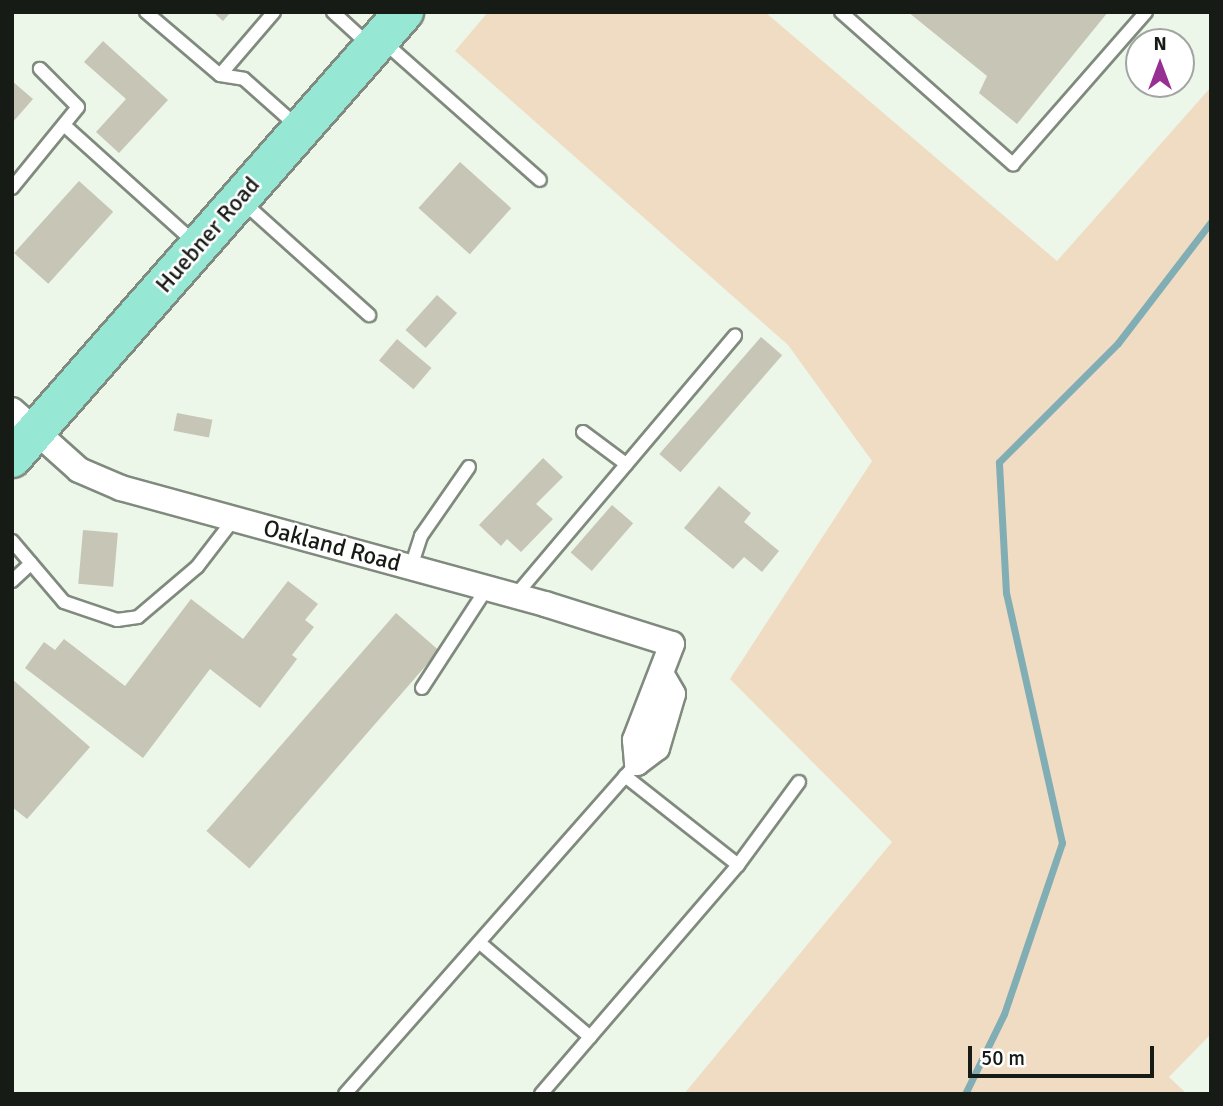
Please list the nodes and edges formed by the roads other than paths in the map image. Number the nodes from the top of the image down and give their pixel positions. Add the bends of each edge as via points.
1 (146, 12) edge
2 (274, 12) edge
3 (333, 12) edge
4 (841, 12) edge
5 (864, 12) edge
6 (1146, 12) edge
7 (855, 23) junction
8 (386, 33) edge
9 (40, 69) dead end
10 (220, 75) junction
11 (64, 125) junction
12 (301, 129) junction
13 (540, 180) dead end
14 (12, 188) edge
15 (239, 199) junction
16 (198, 246) junction
17 (369, 315) dead end
18 (735, 336) dead end
19 (583, 432) dead end
20 (20, 434) edge
21 (626, 464) junction
22 (469, 467) dead end
23 (234, 519) junction
24 (12, 541) edge
25 (31, 563) junction
26 (411, 567) junction
27 (12, 581) edge
28 (487, 588) junction
29 (514, 596) junction
30 (422, 688) dead end
31 (631, 770) junction
32 (799, 782) dead end
33 (738, 865) junction
34 (480, 943) junction
35 (590, 1037) junction
36 (345, 1094) edge
37 (541, 1094) edge

1 - 10 lane
2 - 10 lane
3 - 8 lane
4 - 7 lane
5 - 7 lane
6 - 7 lane via 1013,163
8 - 12 main road, Huebner Road
8 - 13 lane
9 - 11 lane via 78,107
10 - 12 lane via 244,79
11 - 14 lane
11 - 16 lane
12 - 15 main road, Huebner Road
15 - 16 main road, Huebner Road
15 - 17 lane
16 - 20 main road, Huebner Road
18 - 21 lane
19 - 21 lane
20 - 23 street, Oakland Road via 100,479
21 - 29 lane
22 - 26 lane via 421,536
23 - 25 lane via 197,567 138,617 94,615 64,602
23 - 26 street, Oakland Road
24 - 25 lane
25 - 27 lane
26 - 28 street, Oakland Road
28 - 29 street, Oakland Road
28 - 30 lane
29 - 31 street, Oakland Road via 672,644 663,677 673,694 657,748
31 - 33 lane
31 - 34 lane
32 - 33 lane
33 - 35 lane
34 - 35 lane
34 - 36 lane
35 - 37 lane

